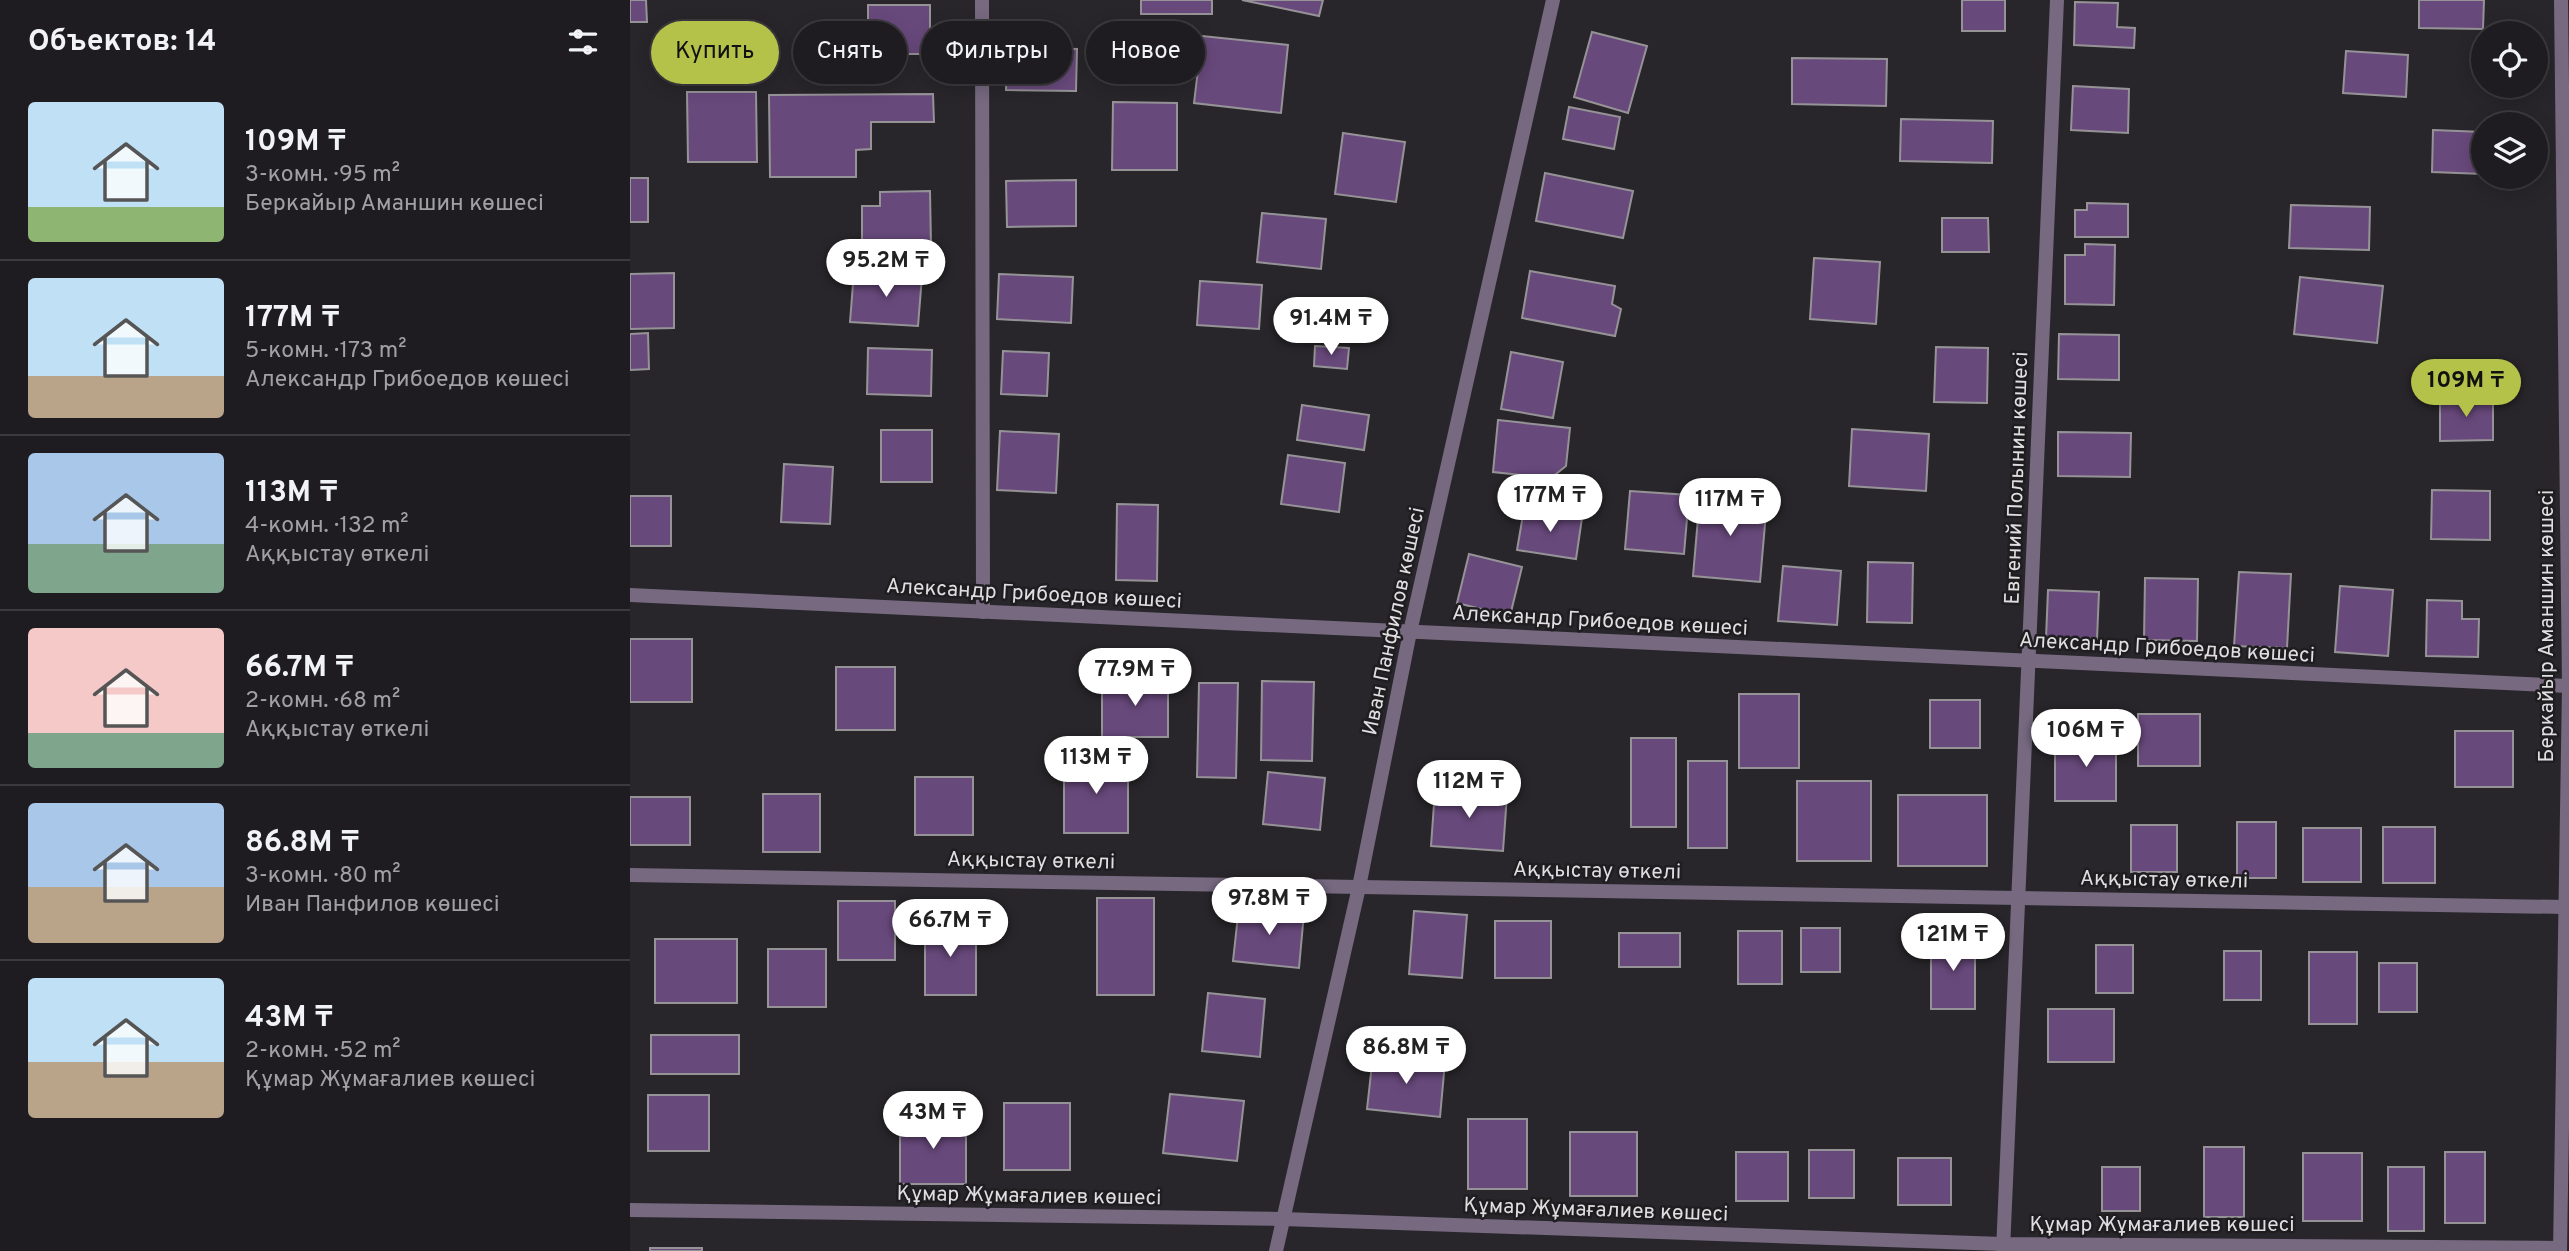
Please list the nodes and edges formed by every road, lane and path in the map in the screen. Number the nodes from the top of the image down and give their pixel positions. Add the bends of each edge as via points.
1 (982, 0) edge
2 (1553, 0) edge
3 (2057, 0) edge
4 (2561, 0) edge
5 (630, 595) edge
6 (983, 612) junction
7 (1410, 632) junction
8 (2029, 661) junction
9 (2569, 687) edge
10 (630, 875) edge
11 (1359, 887) junction
12 (2019, 898) junction
13 (2564, 907) junction
14 (630, 1210) edge
15 (1283, 1219) junction
16 (2003, 1247) edge
17 (2560, 1250) edge
18 (1276, 1251) edge

1 - 6 street
2 - 7 street, Иван Панфилов көшесі
3 - 8 street, Евгений Полынин көшесі
4 - 9 street, Беркайыр Аманшин көшесі
5 - 6 street, Александр Грибоедов көшесі
6 - 7 street, Александр Грибоедов көшесі
7 - 8 street, Александр Грибоедов көшесі
7 - 11 street, Иван Панфилов көшесі
8 - 9 street, Александр Грибоедов көшесі
8 - 12 street, Евгений Полынин көшесі
9 - 13 street, Беркайыр Аманшин көшесі
10 - 11 street, Аққыстау өткелі
11 - 12 street, Аққыстау өткелі
11 - 15 street, Иван Панфилов көшесі
12 - 13 street, Аққыстау өткелі
12 - 16 street, Евгений Полынин көшесі
13 - 17 street, Беркайыр Аманшин көшесі
14 - 15 street, Құмар Жұмағалиев көшесі
15 - 16 street, Құмар Жұмағалиев көшесі
15 - 18 street, Иван Панфилов көшесі
16 - 17 street, Құмар Жұмағалиев көшесі

